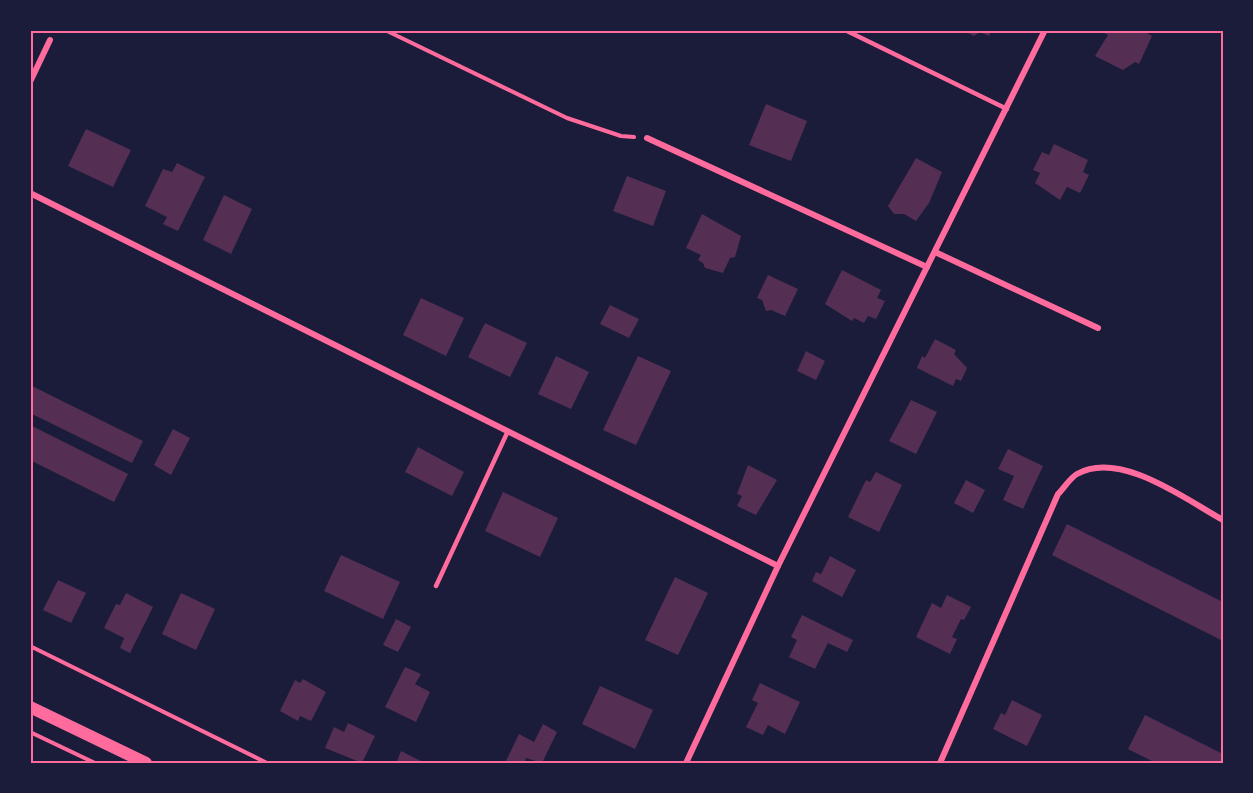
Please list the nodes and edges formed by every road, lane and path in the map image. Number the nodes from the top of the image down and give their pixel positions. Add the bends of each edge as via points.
1 (385, 30) edge
2 (845, 30) edge
3 (1045, 30) edge
4 (50, 39) dead end
5 (30, 82) edge
6 (1008, 109) junction
7 (647, 138) joint
8 (30, 193) edge
9 (935, 252) junction
10 (927, 267) junction
11 (1098, 328) dead end
12 (508, 432) junction
13 (1223, 520) edge
14 (778, 566) junction
15 (436, 586) dead end
16 (30, 646) edge
17 (30, 707) edge
18 (30, 732) edge
19 (95, 763) edge
20 (146, 763) edge
21 (267, 763) edge
22 (686, 763) edge
23 (940, 763) edge

1 - 7 path via 567,118 621,136
2 - 6 lane
3 - 6 street
4 - 5 street
6 - 9 street
7 - 10 street
8 - 12 street
9 - 10 street
9 - 11 street
10 - 14 street
12 - 14 street
12 - 15 lane
13 - 23 street via 1134,471 1107,466 1077,474 1058,494
14 - 22 street
16 - 21 path
17 - 20 main road
18 - 19 path

